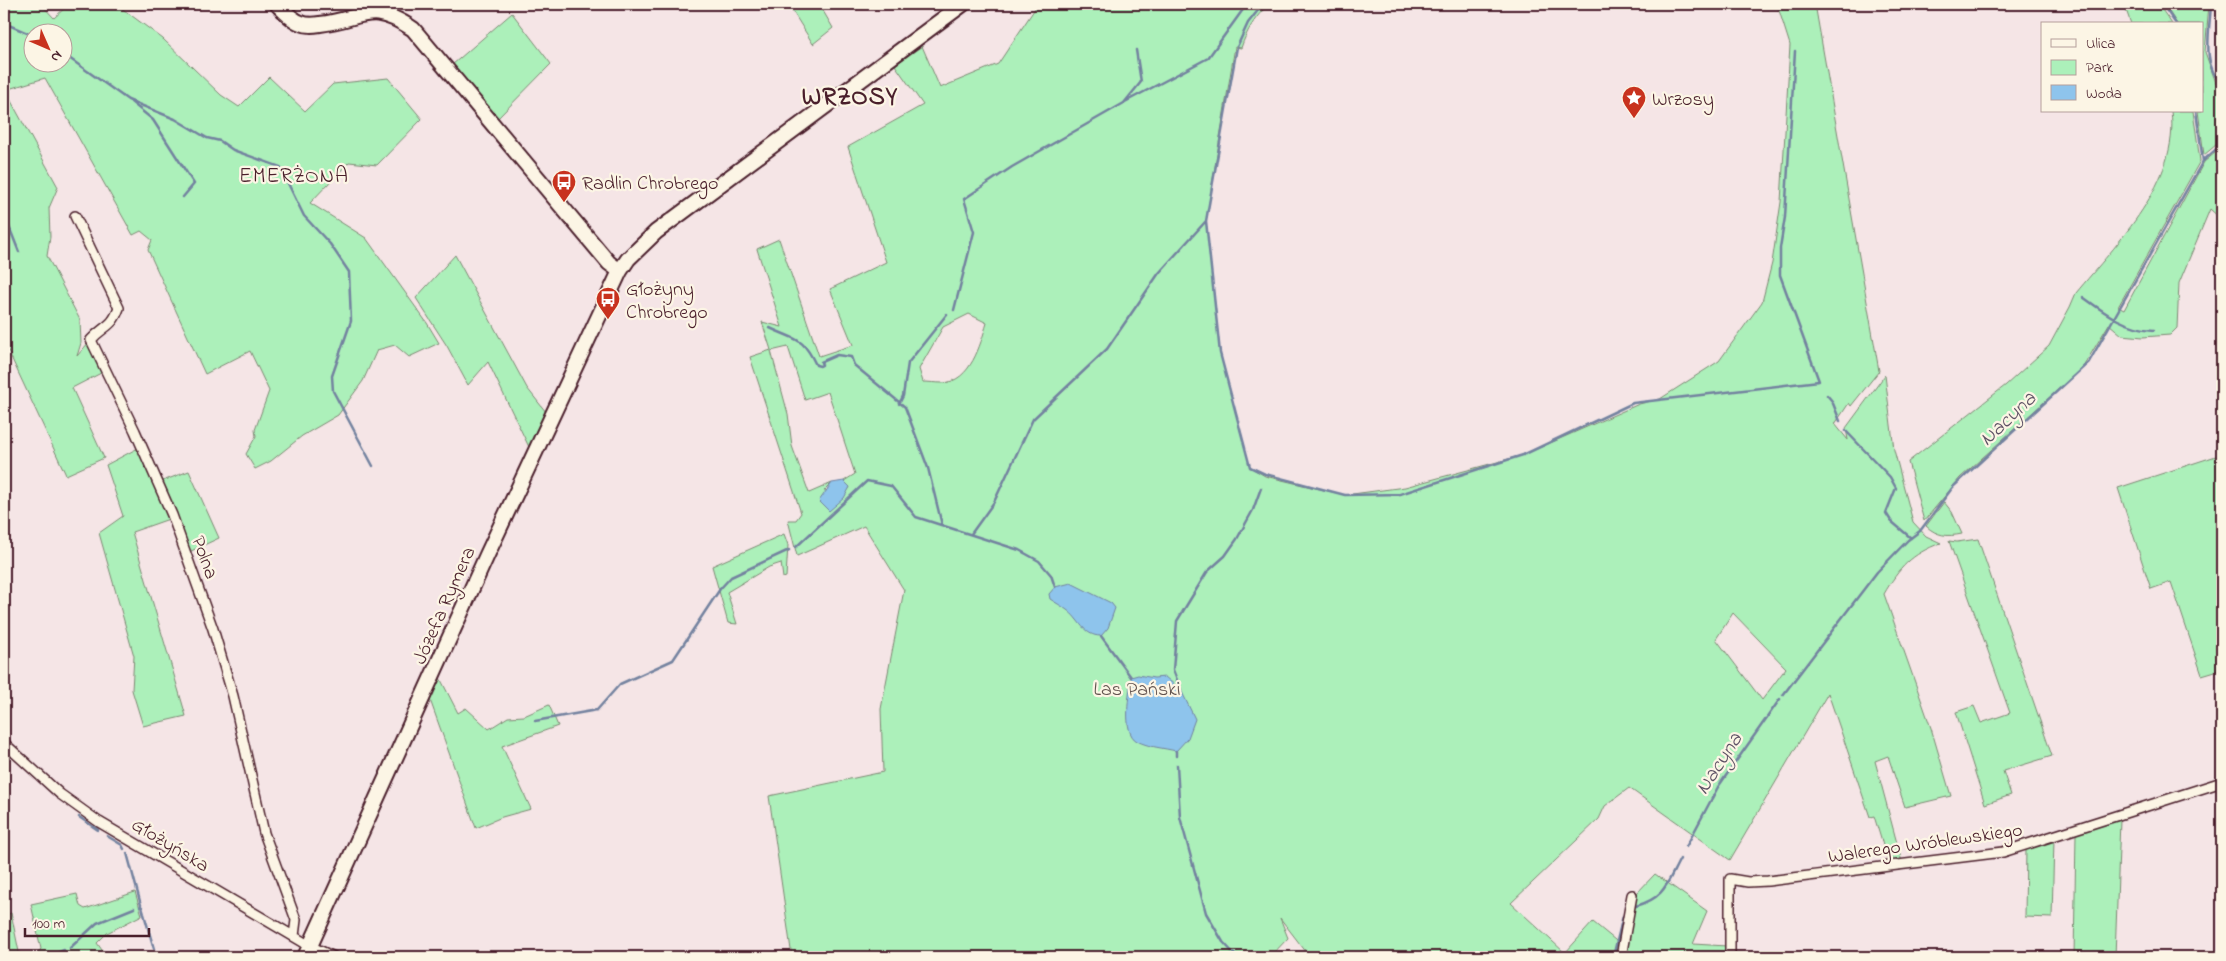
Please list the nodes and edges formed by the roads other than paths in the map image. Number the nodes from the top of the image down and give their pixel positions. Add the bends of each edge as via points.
1 (277, 4) edge
2 (962, 4) edge
3 (75, 216) dead end
4 (624, 265) junction
5 (4, 743) edge
6 (2222, 782) edge
7 (1632, 895) dead end
8 (294, 936) junction
9 (308, 952) edge
10 (334, 957) edge
11 (1621, 957) edge
12 (1730, 957) edge

1 - 4 street via 292,18 310,26 330,23 370,9 385,10 398,16 413,29 608,263
2 - 4 street via 656,232
3 - 8 street, Polna via 119,308 114,322 91,340 172,515 213,629 233,696 264,833 296,920
4 - 9 street, Józefa Rymera via 487,555
5 - 8 street, Głożyńska via 60,794 99,822
6 - 12 street, Walerego Wróblewskiego via 2003,852 1777,880 1730,880
7 - 11 street
8 - 9 street, Głożyńska
9 - 10 street, Głożyńska

